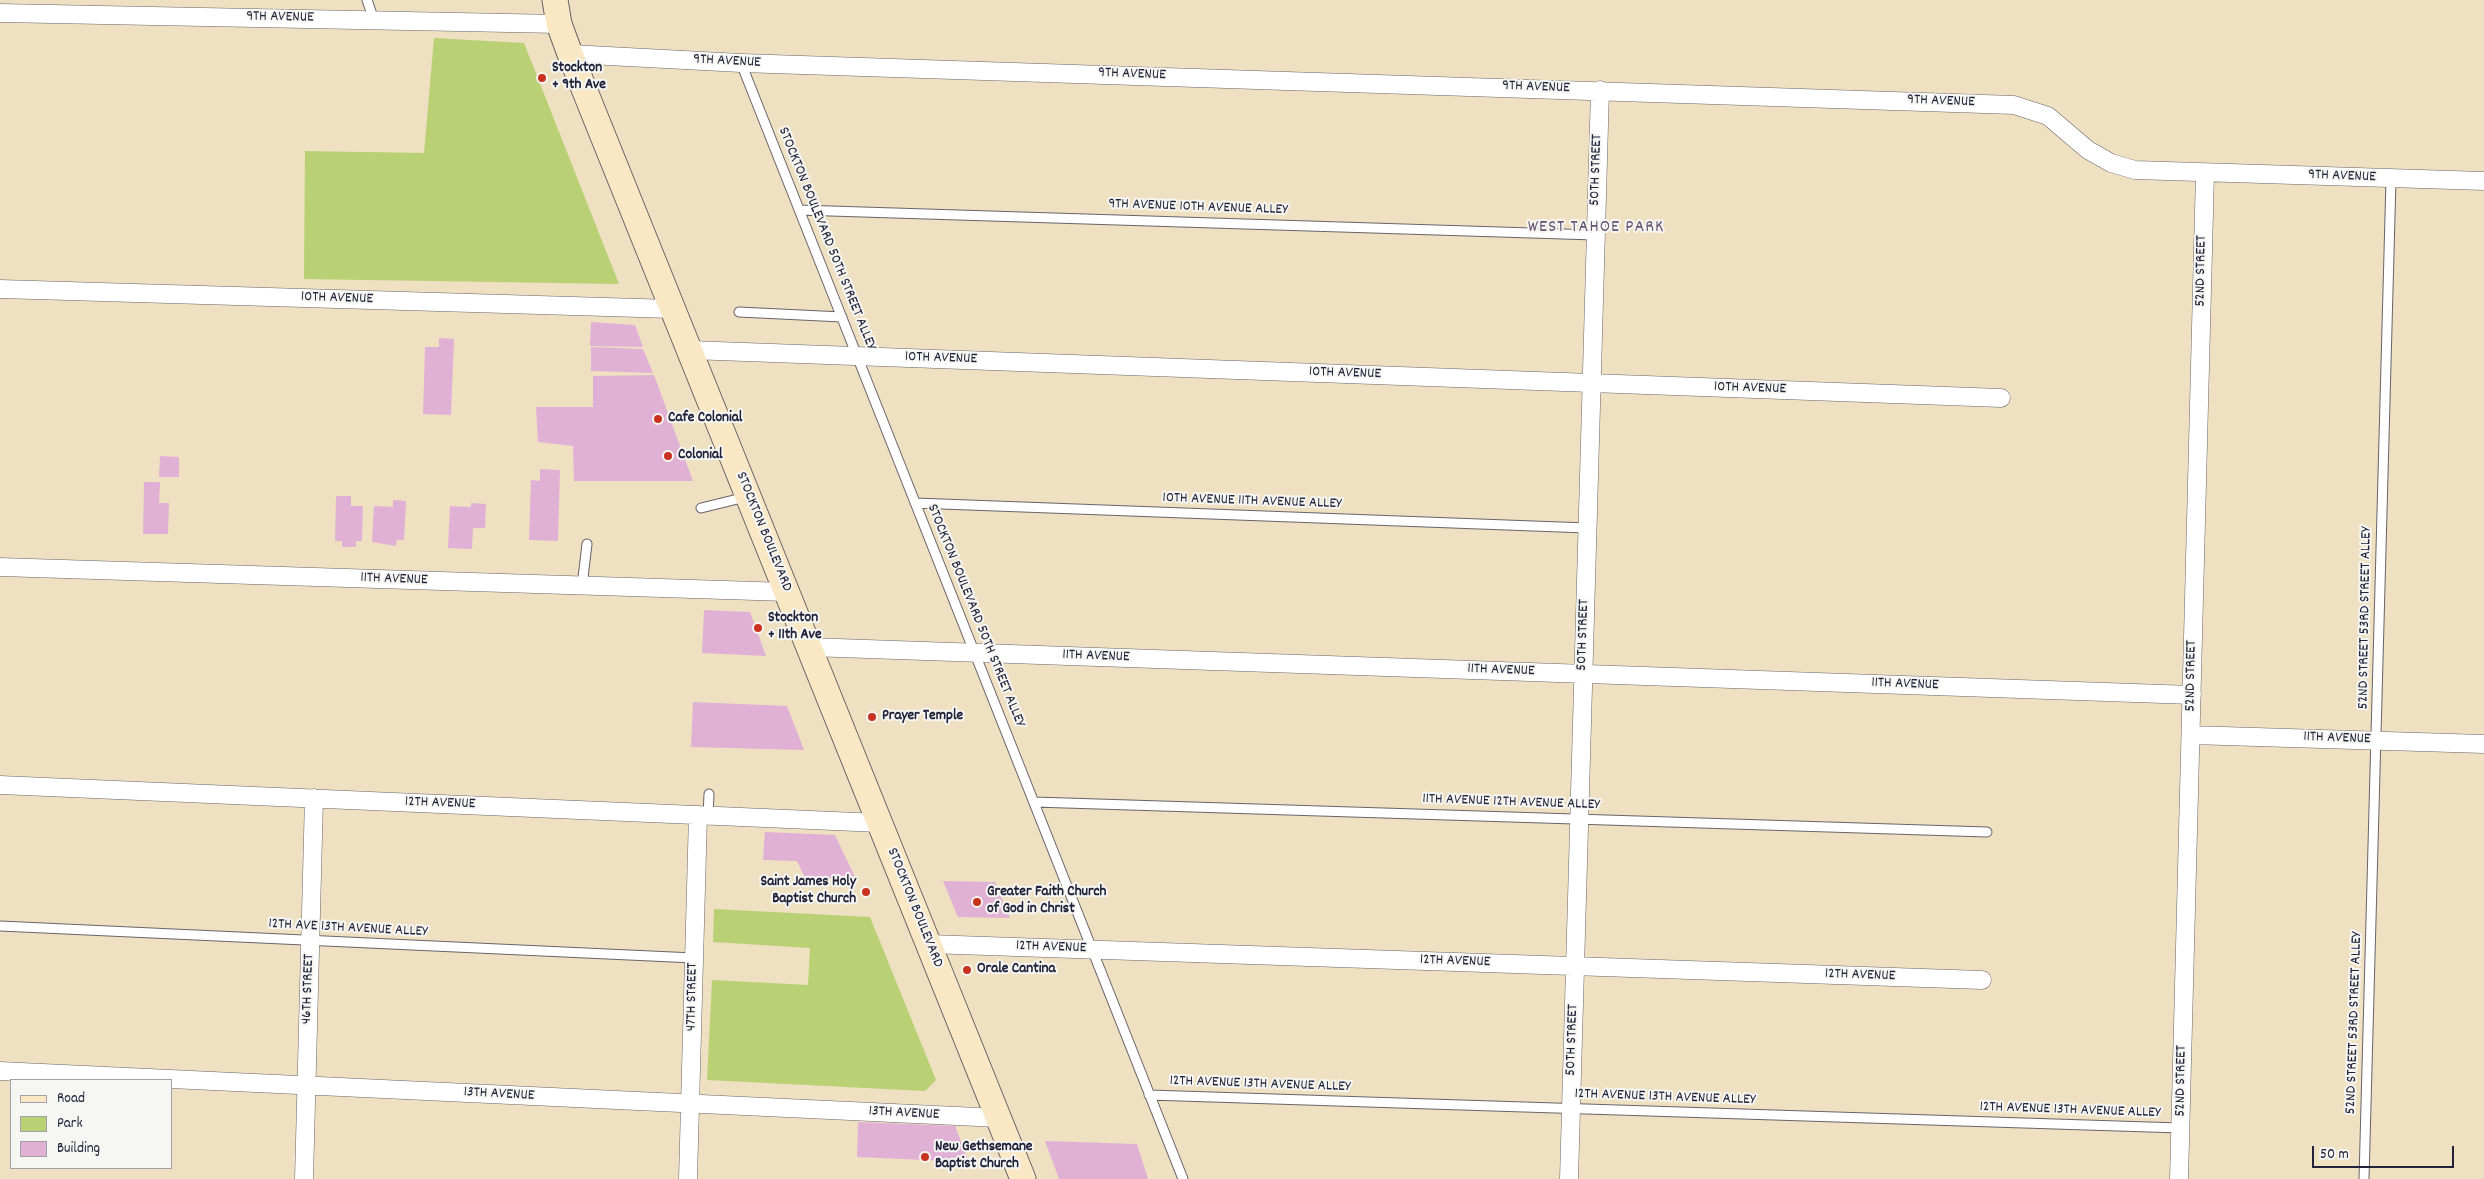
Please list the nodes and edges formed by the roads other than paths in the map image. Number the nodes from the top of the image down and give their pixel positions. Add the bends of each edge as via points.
1 (367, 0) edge
2 (540, 0) edge
3 (557, 12) edge
4 (0, 13) edge
5 (374, 20) junction
6 (570, 54) junction
7 (741, 63) junction
8 (1600, 90) junction
9 (2205, 173) junction
10 (2390, 178) junction
11 (2484, 181) edge
12 (799, 210) junction
13 (1595, 235) junction
14 (0, 289) edge
15 (673, 309) junction
16 (739, 312) dead end
17 (842, 317) junction
18 (690, 350) junction
19 (857, 356) junction
20 (1591, 383) junction
21 (2001, 398) dead end
22 (749, 496) junction
23 (915, 503) junction
24 (701, 508) dead end
25 (1587, 528) junction
26 (587, 544) dead end
27 (0, 567) edge
28 (582, 586) junction
29 (787, 592) junction
30 (809, 647) junction
31 (974, 653) junction
32 (1583, 674) junction
33 (2192, 695) junction
34 (2191, 734) junction
35 (2376, 740) junction
36 (2484, 744) edge
37 (0, 785) edge
38 (709, 794) dead end
39 (314, 798) junction
40 (1034, 802) junction
41 (703, 815) junction
42 (1579, 819) junction
43 (880, 822) junction
44 (1987, 832) dead end
45 (0, 926) edge
46 (310, 940) junction
47 (928, 944) junction
48 (1092, 949) junction
49 (694, 958) junction
50 (1575, 966) junction
51 (1982, 980) dead end
52 (0, 1072) edge
53 (153, 1079) edge
54 (172, 1080) edge
55 (306, 1086) junction
56 (1149, 1095) junction
57 (690, 1104) junction
58 (1571, 1108) junction
59 (999, 1118) junction
60 (2180, 1128) junction
61 (304, 1179) edge
62 (688, 1179) edge
63 (1023, 1179) edge
64 (1182, 1179) edge
65 (1569, 1179) edge
66 (2179, 1179) edge
67 (2364, 1179) edge

1 - 5 lane
2 - 3 main road, STOCKTON BOULEVARD
3 - 5 street, 9TH AVENUE
3 - 6 main road, STOCKTON BOULEVARD
4 - 5 street, 9TH AVENUE
6 - 7 street, 9TH AVENUE
6 - 15 main road, STOCKTON BOULEVARD
7 - 8 street, 9TH AVENUE
7 - 12 lane, STOCKTON BOULEVARD 50TH STREET ALLEY
8 - 9 street, 9TH AVENUE via 2014,104 2048,116 2088,150 2110,163 2135,170
8 - 13 street, 50TH STREET
9 - 10 street, 9TH AVENUE
9 - 33 street, 52ND STREET
10 - 11 street, 9TH AVENUE
10 - 35 lane, 52ND STREET 53RD STREET ALLEY
12 - 13 lane, 9TH AVENUE 10TH AVENUE ALLEY
12 - 17 lane, STOCKTON BOULEVARD 50TH STREET ALLEY
13 - 20 street, 50TH STREET
14 - 15 street, 10TH AVENUE
15 - 18 main road, STOCKTON BOULEVARD
16 - 17 lane
17 - 19 lane, STOCKTON BOULEVARD 50TH STREET ALLEY
18 - 19 street, 10TH AVENUE
18 - 22 main road, STOCKTON BOULEVARD
19 - 20 street, 10TH AVENUE
19 - 23 lane, STOCKTON BOULEVARD 50TH STREET ALLEY
20 - 21 street, 10TH AVENUE
20 - 25 street, 50TH STREET
22 - 24 lane
22 - 29 main road, STOCKTON BOULEVARD
23 - 25 lane, 10TH AVENUE 11TH AVENUE ALLEY
23 - 31 lane, STOCKTON BOULEVARD 50TH STREET ALLEY
25 - 32 street, 50TH STREET
26 - 28 lane
27 - 28 street, 11TH AVENUE
28 - 29 street, 11TH AVENUE
29 - 30 main road, STOCKTON BOULEVARD
30 - 31 street, 11TH AVENUE
30 - 43 main road, STOCKTON BOULEVARD
31 - 32 street, 11TH AVENUE
31 - 40 lane, STOCKTON BOULEVARD 50TH STREET ALLEY
32 - 33 street, 11TH AVENUE
32 - 42 street, 50TH STREET
33 - 34 street, 52ND STREET
34 - 35 street, 11TH AVENUE
34 - 60 street, 52ND STREET
35 - 36 street, 11TH AVENUE
35 - 67 lane, 52ND STREET 53RD STREET ALLEY
37 - 39 street, 12TH AVENUE
38 - 41 lane
39 - 41 street, 12TH AVENUE
39 - 46 street, 46TH STREET
40 - 42 lane, 11TH AVENUE 12TH AVENUE ALLEY
40 - 48 lane, STOCKTON BOULEVARD 50TH STREET ALLEY
41 - 43 street, 12TH AVENUE
41 - 49 street, 47TH STREET
42 - 44 lane, 11TH AVENUE 12TH AVENUE ALLEY
42 - 50 street, 50TH STREET
43 - 47 main road, STOCKTON BOULEVARD
45 - 46 lane, 12TH AVE 13TH AVENUE ALLEY
46 - 49 lane, 12TH AVE 13TH AVENUE ALLEY
46 - 55 street, 46TH STREET
47 - 48 street, 12TH AVENUE
47 - 59 main road, STOCKTON BOULEVARD
48 - 50 street, 12TH AVENUE
48 - 56 lane, STOCKTON BOULEVARD 50TH STREET ALLEY
49 - 57 street, 47TH STREET
50 - 51 street, 12TH AVENUE
50 - 58 street, 50TH STREET
52 - 53 street, 13TH AVENUE
54 - 55 street, 13TH AVENUE
55 - 57 street, 13TH AVENUE
55 - 61 street, 46TH STREET
56 - 58 lane, 12TH AVENUE 13TH AVENUE ALLEY
56 - 64 lane, STOCKTON BOULEVARD 50TH STREET ALLEY
57 - 59 street, 13TH AVENUE
57 - 62 street, 47TH STREET
58 - 60 lane, 12TH AVENUE 13TH AVENUE ALLEY
58 - 65 street, 50TH STREET
59 - 63 main road, STOCKTON BOULEVARD
60 - 66 street, 52ND STREET

